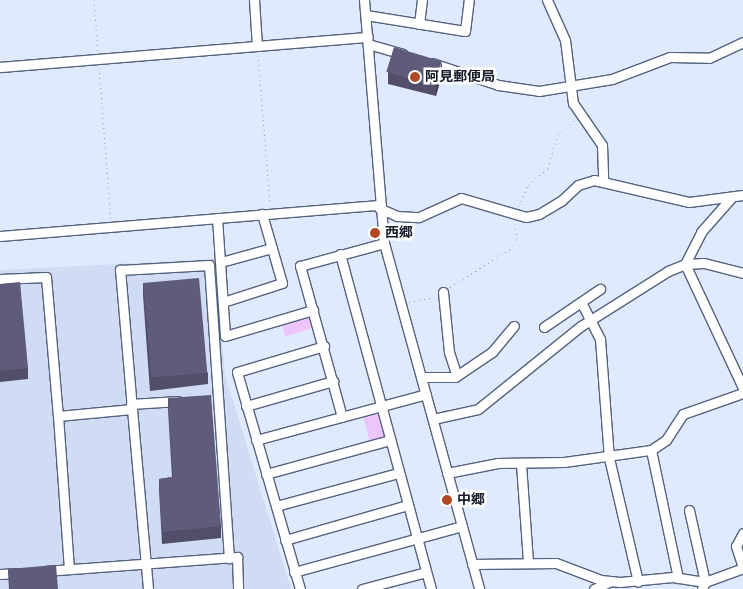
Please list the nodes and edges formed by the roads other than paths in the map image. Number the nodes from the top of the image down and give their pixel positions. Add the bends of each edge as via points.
1 (254, 0) edge
2 (364, 0) edge
3 (422, 0) edge
4 (469, 0) edge
5 (547, 0) edge
6 (366, 15) junction
7 (419, 24) junction
8 (368, 41) junction
9 (743, 42) edge
10 (258, 46) junction
11 (0, 67) edge
12 (572, 87) junction
13 (603, 182) junction
14 (743, 195) edge
15 (731, 198) junction
16 (379, 207) junction
17 (266, 214) junction
18 (218, 218) junction
19 (0, 236) edge
20 (384, 243) junction
21 (272, 248) junction
22 (340, 254) junction
23 (220, 262) junction
24 (685, 264) junction
25 (743, 273) edge
26 (0, 279) edge
27 (600, 289) dead end
28 (443, 292) road end
29 (223, 302) junction
30 (581, 302) junction
31 (313, 310) junction
32 (593, 320) junction
33 (514, 326) dead end
34 (544, 327) dead end
35 (324, 346) junction
36 (457, 376) junction
37 (421, 377) junction
38 (333, 381) junction
39 (743, 388) edge
40 (743, 393) edge
41 (426, 394) junction
42 (189, 400) edge
43 (131, 406) junction
44 (246, 406) junction
45 (381, 406) junction
46 (58, 416) junction
47 (342, 416) junction
48 (433, 419) junction
49 (256, 440) junction
50 (390, 440) junction
51 (652, 450) junction
52 (609, 458) junction
53 (522, 464) junction
54 (447, 473) junction
55 (266, 474) junction
56 (398, 474) junction
57 (408, 505) junction
58 (276, 506) junction
59 (689, 510) dead end
60 (462, 526) junction
61 (743, 533) edge
62 (417, 538) junction
63 (285, 540) junction
64 (229, 558) junction
65 (528, 562) junction
66 (146, 563) junction
67 (472, 564) junction
68 (743, 567) edge
69 (69, 569) junction
70 (294, 572) junction
71 (426, 572) junction
72 (0, 574) edge
73 (678, 578) junction
74 (611, 581) junction
75 (638, 582) junction
76 (703, 586) edge
77 (148, 589) edge
78 (238, 589) edge
79 (300, 589) edge
80 (362, 589) edge
81 (430, 589) edge
82 (478, 589) edge
83 (594, 589) edge

1 - 10 street
2 - 6 street
3 - 7 street
4 - 7 street via 465,32
5 - 12 street via 565,40
6 - 7 street
6 - 8 street
8 - 10 street
8 - 12 street via 518,90
8 - 16 street
9 - 12 street via 709,58 670,57 612,79
10 - 11 street
12 - 13 street via 573,103 602,145
13 - 15 street via 689,202
13 - 16 street via 594,180 578,185 561,201 539,214 514,216 461,198 419,217 397,216
14 - 15 street
15 - 24 street via 701,232
16 - 17 street
16 - 20 street
17 - 18 street
17 - 21 street
18 - 19 street
18 - 23 street
20 - 22 street
20 - 37 street
21 - 23 street
21 - 29 street via 282,284
22 - 31 street via 300,266
22 - 45 street
23 - 29 street
24 - 25 street via 704,263
24 - 32 street via 668,271
24 - 39 street
26 - 46 street via 46,278
27 - 30 street
28 - 36 street via 448,352
29 - 31 street via 225,336
30 - 32 street
30 - 34 street
31 - 35 street
32 - 48 street via 559,343 526,374 478,409
32 - 52 street via 600,339
33 - 36 street via 492,352
35 - 38 street
35 - 44 street via 237,372
36 - 37 street
37 - 41 street
38 - 44 street
38 - 47 street
40 - 51 street via 683,414 666,440
41 - 45 street
41 - 48 street
42 - 43 street
43 - 46 street
43 - 64 street via 120,270 209,265 213,398
43 - 66 street
44 - 49 street
45 - 47 street
45 - 50 street
46 - 69 street
47 - 49 street
48 - 54 street
49 - 55 street
50 - 55 street
50 - 56 street
51 - 52 street
51 - 73 street
52 - 53 street
52 - 75 street
53 - 54 street via 498,463
53 - 65 street
54 - 60 street
55 - 58 street
56 - 57 street
56 - 58 street
57 - 62 street
57 - 63 street
58 - 63 street
59 - 76 street
60 - 62 street
60 - 67 street
61 - 68 street via 736,546
62 - 70 street
62 - 71 street
63 - 70 street
64 - 66 street
64 - 78 street via 237,557
65 - 67 street
65 - 74 street via 556,563
66 - 69 street
66 - 77 street
67 - 82 street
68 - 76 street
69 - 72 street
70 - 79 street
71 - 80 street
71 - 81 street
73 - 75 street
73 - 76 street
74 - 75 street
74 - 83 street

